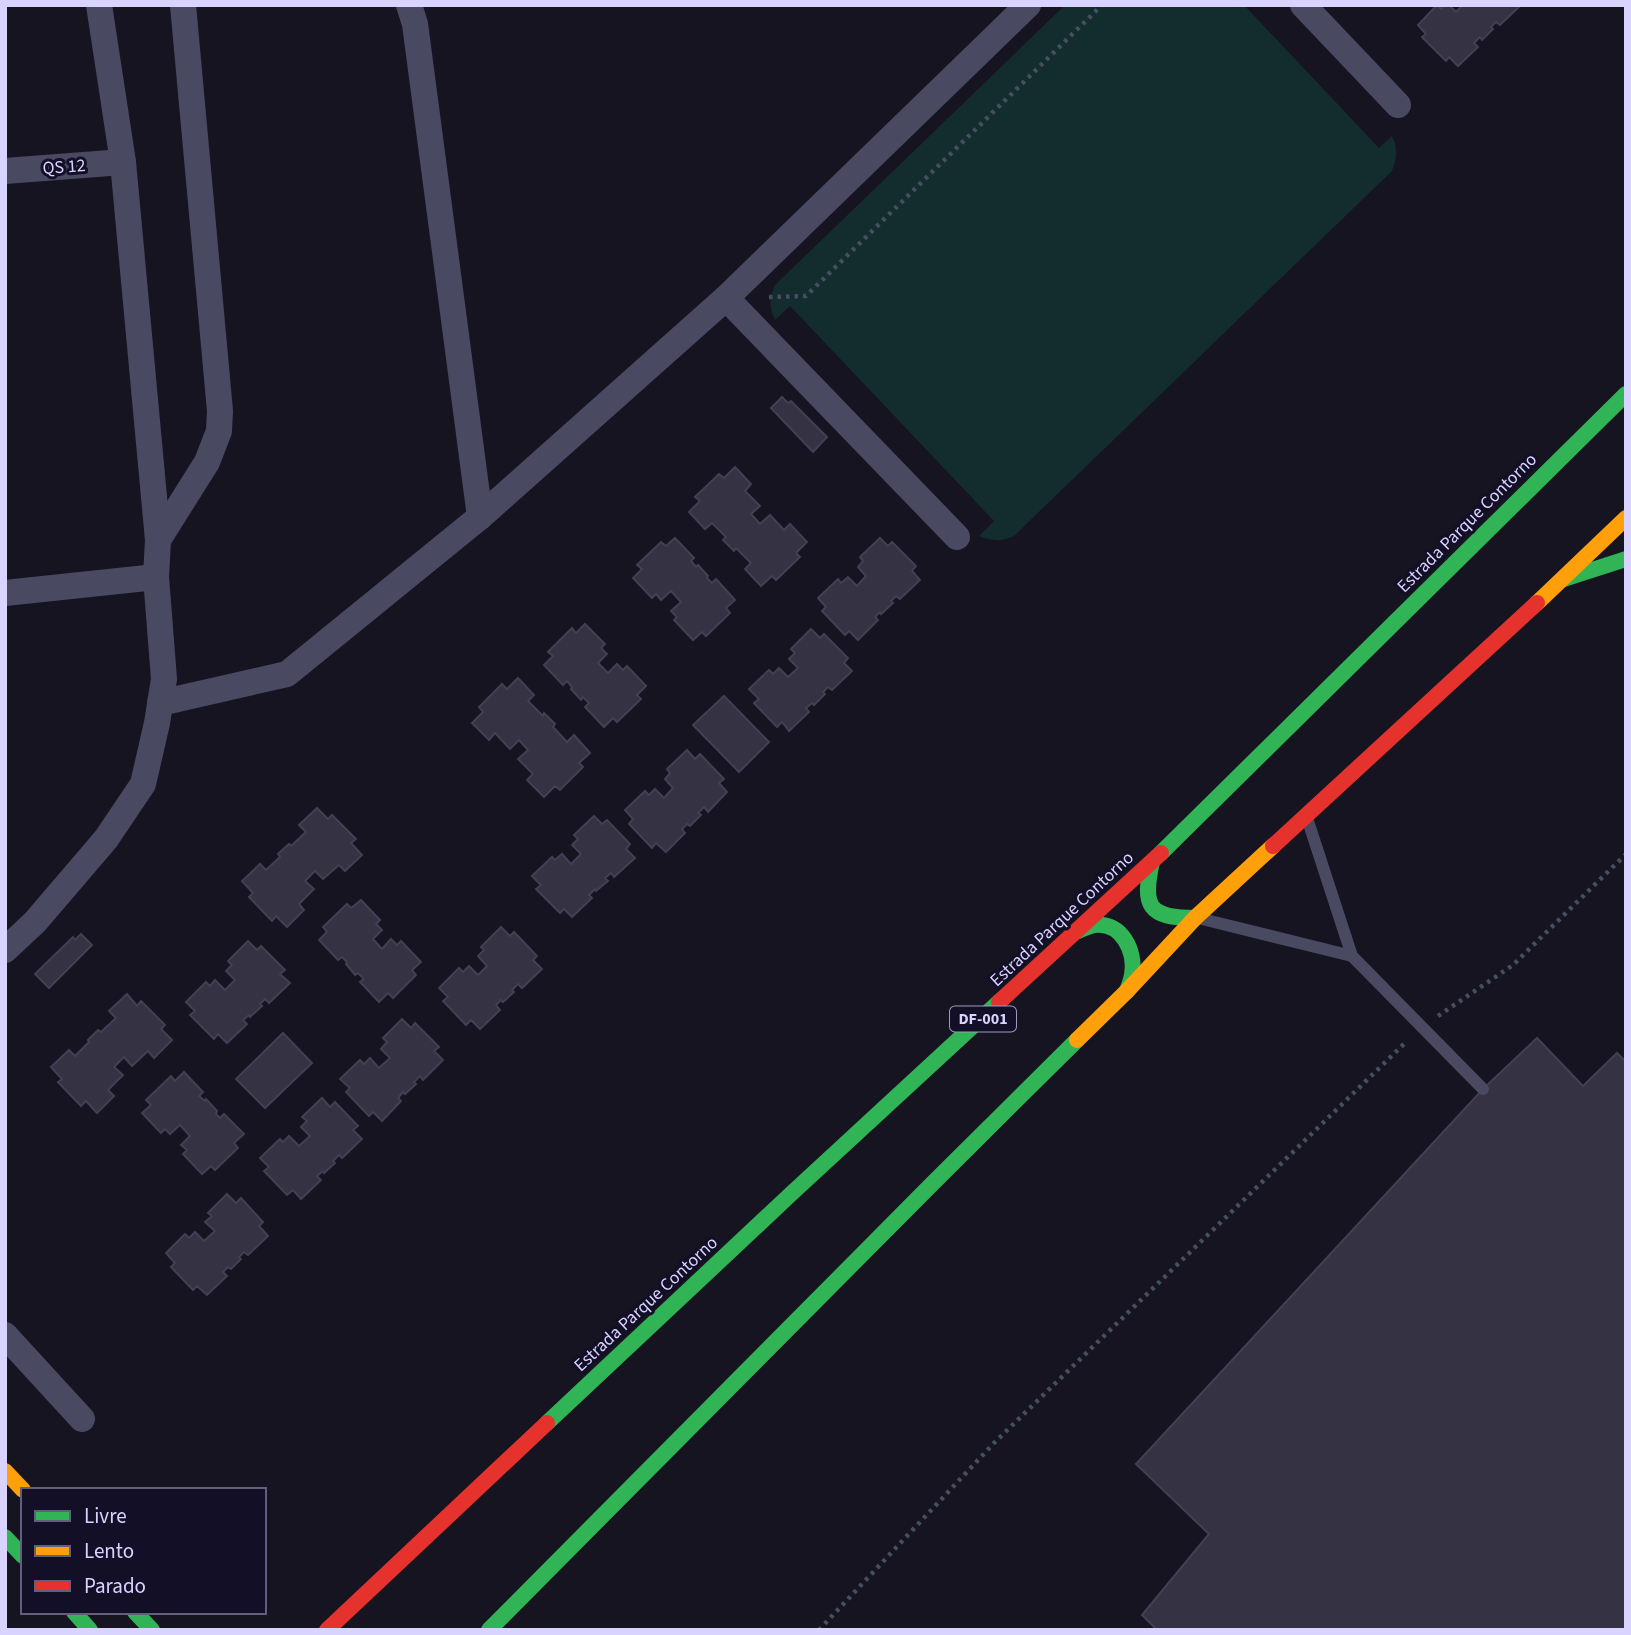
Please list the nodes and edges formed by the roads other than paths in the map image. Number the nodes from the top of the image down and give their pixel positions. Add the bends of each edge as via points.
1 (99, 5) edge
2 (183, 5) edge
3 (409, 5) edge
4 (1028, 5) edge
5 (1303, 5) edge
6 (1398, 105) dead end
7 (123, 162) junction
8 (5, 171) edge
9 (726, 298) junction
10 (1626, 394) edge
11 (480, 517) junction
12 (1626, 518) edge
13 (957, 537) dead end
14 (158, 540) junction
15 (1626, 559) edge
16 (156, 577) junction
17 (1564, 579) junction
18 (5, 593) edge
19 (160, 703) junction
20 (1306, 816) junction
21 (1152, 862) junction
22 (1195, 918) junction
23 (1078, 931) junction
24 (5, 950) edge
25 (1352, 956) junction
26 (1127, 991) junction
27 (1483, 1089) dead end
28 (5, 1335) edge
29 (82, 1419) dead end
30 (5, 1471) edge
31 (21, 1488) edge
32 (5, 1537) edge
33 (21, 1554) edge
34 (76, 1614) edge
35 (137, 1614) edge
36 (90, 1630) edge
37 (152, 1630) edge
38 (327, 1630) edge
39 (489, 1630) edge

1 - 7 street
2 - 14 street via 220,411 219,431 207,462
3 - 11 street
4 - 9 street
5 - 6 street
7 - 8 street, QS 12
7 - 14 street
9 - 11 street
9 - 13 street
10 - 21 main road, Estrada Parque Contorno / DF-001
11 - 19 street via 287,674
12 - 17 main road
14 - 16 street
15 - 17 main road
16 - 18 street
16 - 19 street via 164,679
17 - 20 main road
19 - 24 street via 143,784 106,839
20 - 22 main road
20 - 25 lane
21 - 22 main road via 1147,893 1151,905 1166,916
21 - 23 main road, Estrada Parque Contorno / DF-001
22 - 25 lane
22 - 26 main road
23 - 26 main road via 1101,924 1124,937 1132,955
23 - 38 main road, Estrada Parque Contorno / DF-001
25 - 27 lane
26 - 39 main road
28 - 29 street
30 - 31 main road
32 - 33 main road
34 - 36 main road
35 - 37 main road

